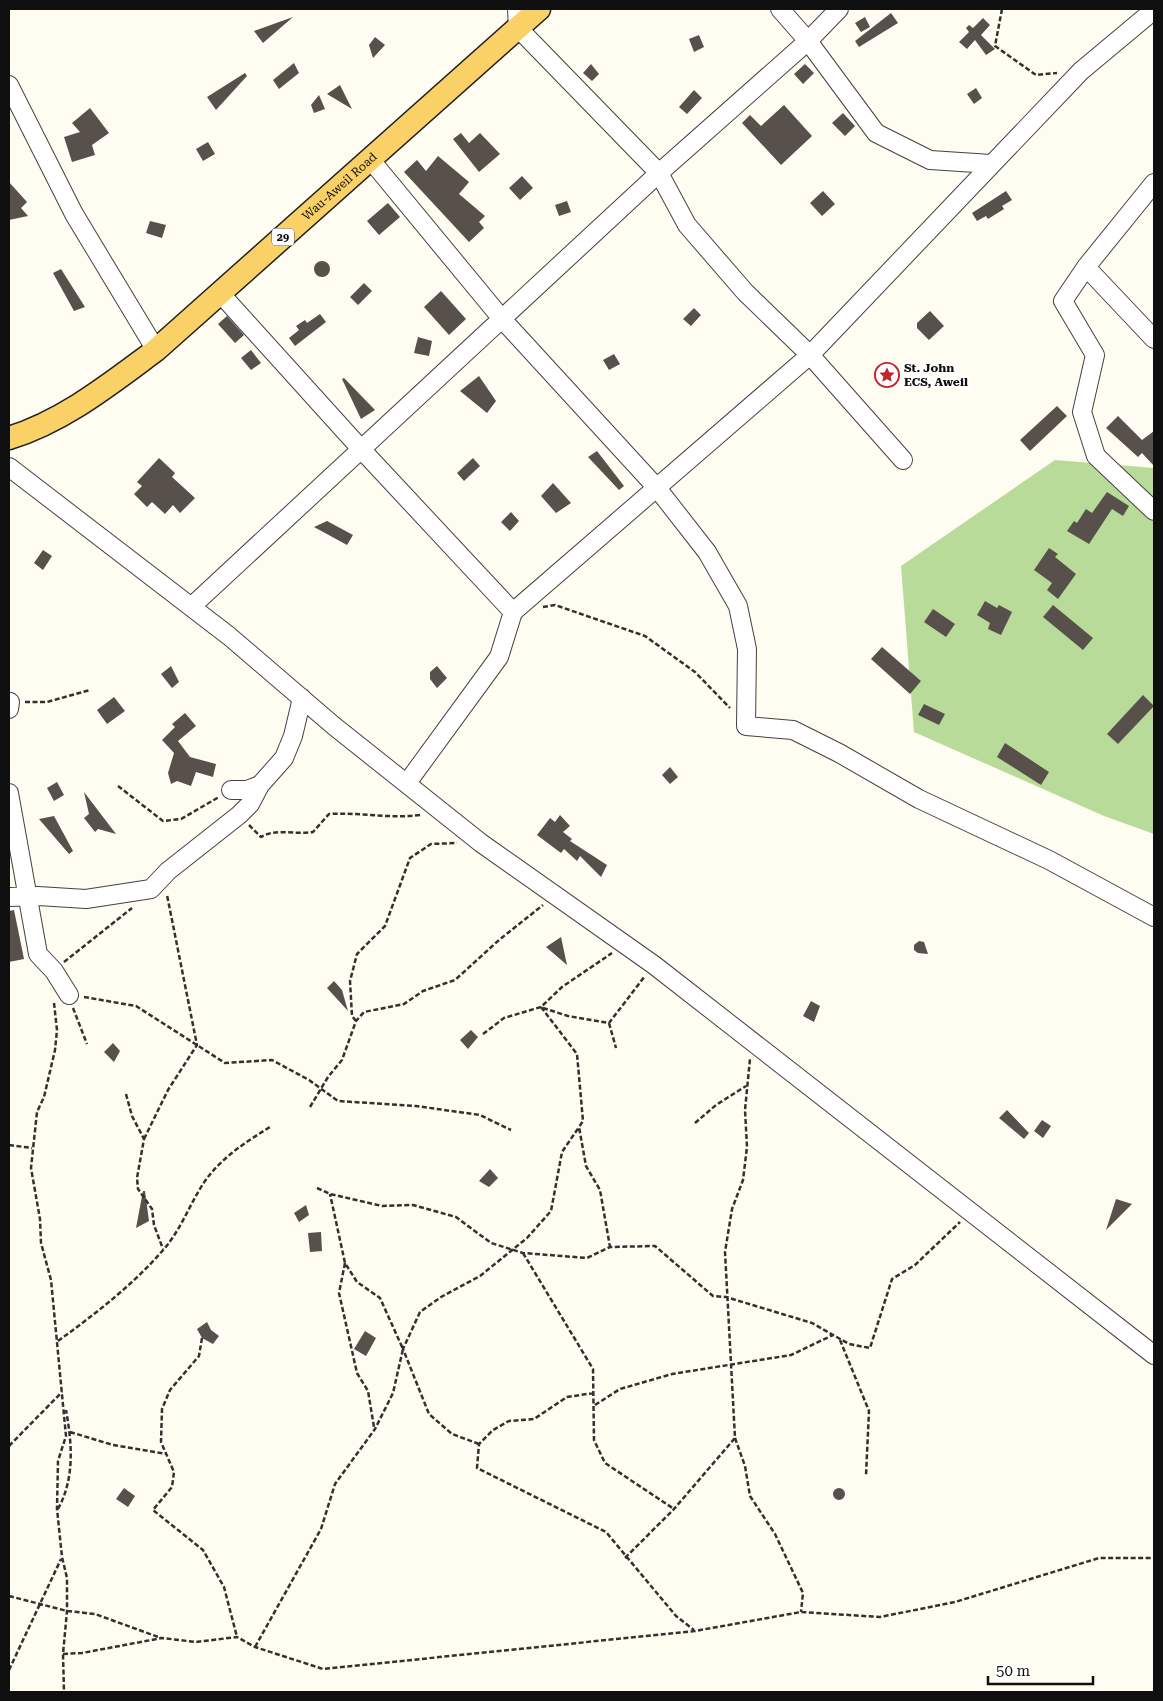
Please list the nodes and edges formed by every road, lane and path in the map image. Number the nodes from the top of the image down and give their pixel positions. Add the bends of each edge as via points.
1 (539, 9) edge
2 (780, 9) edge
3 (839, 9) edge
4 (1002, 9) edge
5 (1154, 10) edge
6 (517, 19) edge
7 (808, 40) junction
8 (1081, 71) junction
9 (9, 85) edge
10 (370, 159) junction
11 (991, 164) junction
12 (659, 173) junction
13 (1154, 183) edge
14 (1086, 268) junction
15 (220, 293) junction
16 (502, 319) junction
17 (1154, 339) edge
18 (156, 350) junction
19 (810, 355) junction
20 (9, 438) edge
21 (361, 449) junction
22 (903, 460) dead end
23 (9, 467) edge
24 (657, 488) junction
25 (1154, 511) edge
26 (191, 607) junction
27 (513, 612) junction
28 (90, 690) dead end
29 (302, 698) junction
30 (10, 706) edge
31 (746, 726) junction
32 (407, 783) junction
33 (260, 785) junction
34 (118, 786) dead end
35 (231, 790) joint
36 (9, 793) edge
37 (444, 812) junction
38 (239, 816) junction
39 (481, 843) junction
40 (168, 871) junction
41 (151, 889) junction
42 (556, 895) junction
43 (9, 897) edge
44 (27, 897) junction
45 (1154, 917) edge
46 (624, 945) junction
47 (654, 965) junction
48 (54, 971) junction
49 (52, 995) dead end
50 (70, 995) junction
51 (541, 1007) junction
52 (356, 1021) junction
53 (609, 1023) junction
54 (483, 1034) dead end
55 (753, 1041) junction
56 (87, 1044) dead end
57 (197, 1045) junction
58 (616, 1048) dead end
59 (746, 1086) junction
60 (321, 1088) junction
61 (126, 1094) dead end
62 (310, 1107) dead end
63 (695, 1123) dead end
64 (579, 1127) junction
65 (270, 1128) dead end
66 (511, 1130) dead end
67 (144, 1139) junction
68 (9, 1146) edge
69 (32, 1148) junction
70 (317, 1188) dead end
71 (330, 1194) junction
72 (970, 1213) junction
73 (610, 1247) junction
74 (163, 1250) junction
75 (513, 1250) junction
76 (523, 1253) junction
77 (345, 1262) junction
78 (726, 1297) junction
79 (833, 1335) junction
80 (202, 1338) dead end
81 (840, 1338) junction
82 (58, 1342) junction
83 (403, 1349) junction
84 (1154, 1355) edge
85 (730, 1366) junction
86 (63, 1391) junction
87 (594, 1393) junction
88 (594, 1405) junction
89 (375, 1429) junction
90 (70, 1432) junction
91 (735, 1438) junction
92 (479, 1444) junction
93 (9, 1446) edge
94 (167, 1454) junction
95 (866, 1475) dead end
96 (58, 1509) junction
97 (674, 1509) junction
98 (62, 1557) junction
99 (625, 1558) junction
100 (1154, 1558) edge
101 (9, 1596) edge
102 (42, 1604) junction
103 (67, 1611) junction
104 (801, 1612) junction
105 (696, 1631) junction
106 (237, 1637) junction
107 (162, 1638) junction
108 (255, 1647) junction
109 (63, 1654) junction
110 (9, 1670) edge
111 (64, 1692) edge

1 - 6 main road, Wau-Aweil Road / 29
2 - 7 street
3 - 7 street
4 - 8 path via 995,46 1036,74
5 - 8 street
6 - 10 main road, Wau-Aweil Road / 29
6 - 12 street
7 - 11 street via 876,133 930,160
7 - 12 street
8 - 11 street
9 - 18 street via 74,214
10 - 15 main road, Wau-Aweil Road / 29
10 - 16 street
11 - 19 street
12 - 16 street
12 - 19 street via 687,225 745,292
13 - 14 street
14 - 17 street
14 - 25 street via 1063,301 1095,354 1082,412 1096,456
15 - 18 main road, Wau-Aweil Road / 29
15 - 21 street
16 - 21 street
16 - 24 street
18 - 20 main road, Wau-Aweil Road / 29 via 54,420
19 - 22 street
19 - 24 street
21 - 26 street
21 - 27 street
23 - 26 street
24 - 27 street
24 - 31 street via 707,552 738,606 747,649
26 - 29 street
27 - 31 path via 555,605 645,636 696,672
27 - 32 street via 499,658
28 - 30 path via 47,702
29 - 32 street
29 - 33 street via 284,758
31 - 45 street via 793,730 919,799 1049,860
32 - 37 street
33 - 35 street via 247,790
33 - 38 street
34 - 35 path via 163,821 181,819
36 - 44 street
37 - 38 path via 402,818 329,814 313,832 295,835 276,831 261,837
37 - 39 street
38 - 40 street
39 - 42 street
39 - 52 path via 430,844 410,858 386,926 357,954 350,981 352,1016
40 - 41 street
40 - 57 path via 166,898
41 - 44 street via 86,899
41 - 48 path via 121,918
42 - 46 street
42 - 52 path via 455,980 423,991 404,1004 364,1012
43 - 44 street
44 - 48 street via 38,954
46 - 47 street
46 - 51 path via 562,987
47 - 53 path
47 - 55 street
48 - 50 street
49 - 69 path via 57,1030 44,1097 36,1112
50 - 56 path
50 - 57 path via 136,1006
51 - 53 path via 568,1016
51 - 54 path via 504,1018
51 - 64 path via 577,1054 583,1121
52 - 60 path via 342,1060
53 - 58 path
55 - 59 path
55 - 72 street
57 - 60 path via 225,1064 272,1060
57 - 67 path via 168,1090
59 - 63 path
59 - 78 path via 747,1147 743,1180 732,1209 725,1252
60 - 62 path
60 - 66 path via 338,1101 416,1106 480,1115
61 - 67 path via 132,1116
64 - 73 path via 586,1166 600,1190
64 - 75 path via 562,1152 551,1211
65 - 74 path via 220,1163 205,1181 185,1220
67 - 74 path via 138,1189 152,1209
68 - 69 path
69 - 82 path via 31,1168 41,1243 51,1280
70 - 71 path
71 - 75 path via 382,1206 412,1205 456,1217 491,1243
71 - 77 path
72 - 81 path via 915,1266 892,1279 870,1348 849,1344
72 - 84 street
73 - 76 path via 587,1258
73 - 78 path via 655,1246 713,1296
74 - 82 path via 114,1299
75 - 76 path
75 - 83 path via 480,1276 420,1312
76 - 87 path via 593,1369
77 - 83 path via 357,1282 380,1298
77 - 89 path via 339,1293 357,1373 368,1391
78 - 79 path via 812,1323
78 - 85 path
79 - 81 path
79 - 85 path via 790,1355
80 - 94 path via 199,1356 170,1390 162,1410 161,1442
81 - 95 path via 869,1411
82 - 86 path
83 - 89 path via 392,1393
83 - 92 path via 429,1414 452,1434
85 - 88 path via 672,1374 620,1389
85 - 91 path
86 - 90 path
86 - 93 path
86 - 96 path via 66,1436 58,1461
87 - 88 path
87 - 92 path via 567,1397 534,1419 509,1421 493,1430
88 - 97 path via 594,1440 605,1463
89 - 108 path via 335,1484 321,1529
90 - 94 path via 113,1446
90 - 96 path via 72,1454 67,1487
91 - 97 path
91 - 104 path via 745,1466 750,1496 775,1534 803,1593
92 - 99 path via 477,1468 606,1532
94 - 106 path via 174,1472 172,1487 154,1510 203,1550 224,1587
96 - 98 path
97 - 99 path
98 - 102 path
98 - 103 path via 67,1578
99 - 105 path via 676,1616
100 - 104 path via 1098,1558 955,1602 880,1617
101 - 102 path
102 - 103 path
102 - 110 path
103 - 107 path via 95,1614
103 - 109 path
104 - 105 path
105 - 108 path via 323,1669
106 - 107 path via 196,1642
106 - 108 path
107 - 109 path via 82,1654
109 - 111 path

